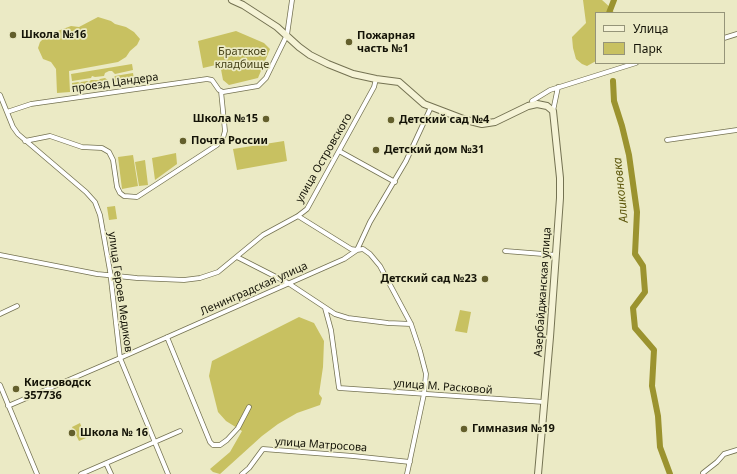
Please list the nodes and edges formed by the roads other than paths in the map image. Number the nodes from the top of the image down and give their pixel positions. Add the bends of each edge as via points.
1 (232, 0) edge
2 (292, 0) edge
3 (737, 34) edge
4 (287, 35) junction
5 (725, 38) edge
6 (633, 64) edge
7 (376, 79) junction
8 (558, 87) junction
9 (221, 91) junction
10 (0, 95) edge
11 (533, 105) junction
12 (431, 107) junction
13 (553, 111) junction
14 (7, 112) junction
15 (737, 130) edge
16 (667, 140) dead end
17 (25, 141) junction
18 (340, 151) junction
19 (395, 182) junction
20 (298, 216) junction
21 (357, 250) junction
22 (505, 251) dead end
23 (0, 255) edge
24 (556, 255) junction
25 (237, 257) junction
26 (111, 276) junction
27 (288, 283) junction
28 (17, 306) dead end
29 (325, 308) junction
30 (0, 314) edge
31 (411, 324) junction
32 (167, 337) junction
33 (120, 358) junction
34 (0, 385) edge
35 (424, 394) junction
36 (544, 402) junction
37 (8, 406) junction
38 (249, 407) dead end
39 (180, 431) dead end
40 (155, 441) junction
41 (737, 450) edge
42 (410, 462) junction
43 (106, 463) junction
44 (703, 473) dead end
45 (37, 474) edge
46 (81, 474) edge
47 (111, 474) edge
48 (168, 474) edge
49 (242, 474) edge
50 (407, 474) edge
51 (538, 474) edge

1 - 4 main road
2 - 4 street
3 - 5 street
4 - 7 main road via 299,47 328,64 348,73
4 - 9 street via 270,72 262,83 229,92
6 - 8 street
7 - 12 main road via 399,82 418,100
7 - 18 street, улица Островского
8 - 11 street via 532,102
8 - 13 street
9 - 14 street, проезд Цандера via 212,80 207,79 31,104
9 - 17 street via 225,131 223,138 217,145 136,197 120,193 116,185 114,160 109,152 102,148 82,147 50,136
10 - 14 street, улица Героев Медиков
11 - 12 main road via 500,120 482,124
11 - 13 main road via 542,104
12 - 19 street
13 - 24 main road, Азербайджанская улица via 560,178
14 - 17 street, улица Героев Медиков via 15,131
15 - 16 street
17 - 26 street, улица Героев Медиков via 95,202 100,215
18 - 19 street
18 - 20 street, улица Островского via 307,209
19 - 21 street via 370,222
20 - 21 street via 351,249
20 - 25 street, улица Островского via 263,235
21 - 27 street, Ленинградская улица via 344,259
21 - 31 street via 366,251 380,266
22 - 24 street
23 - 26 street, улица Островского
24 - 36 main road, Азербайджанская улица
25 - 26 street, улица Островского via 218,272 200,278 170,280
25 - 27 street
26 - 33 street, улица Героев Медиков
27 - 29 street
27 - 32 street, Ленинградская улица
28 - 30 street
29 - 31 street via 348,318
29 - 35 street, улица М. Расковой via 331,330 339,388
31 - 35 street via 426,374
32 - 33 street, Ленинградская улица
32 - 38 street via 213,445 220,446 227,440 238,428
33 - 37 street, Ленинградская улица
33 - 40 street, улица Героев Медиков
34 - 37 street
35 - 36 street, улица М. Расковой
35 - 42 street
36 - 51 main road, Азербайджанская улица
37 - 45 street
39 - 40 street
40 - 43 street
40 - 48 street, улица Героев Медиков
41 - 44 street via 724,454
42 - 49 street, улица Матросова via 263,450
42 - 50 street
43 - 46 street
43 - 47 street

